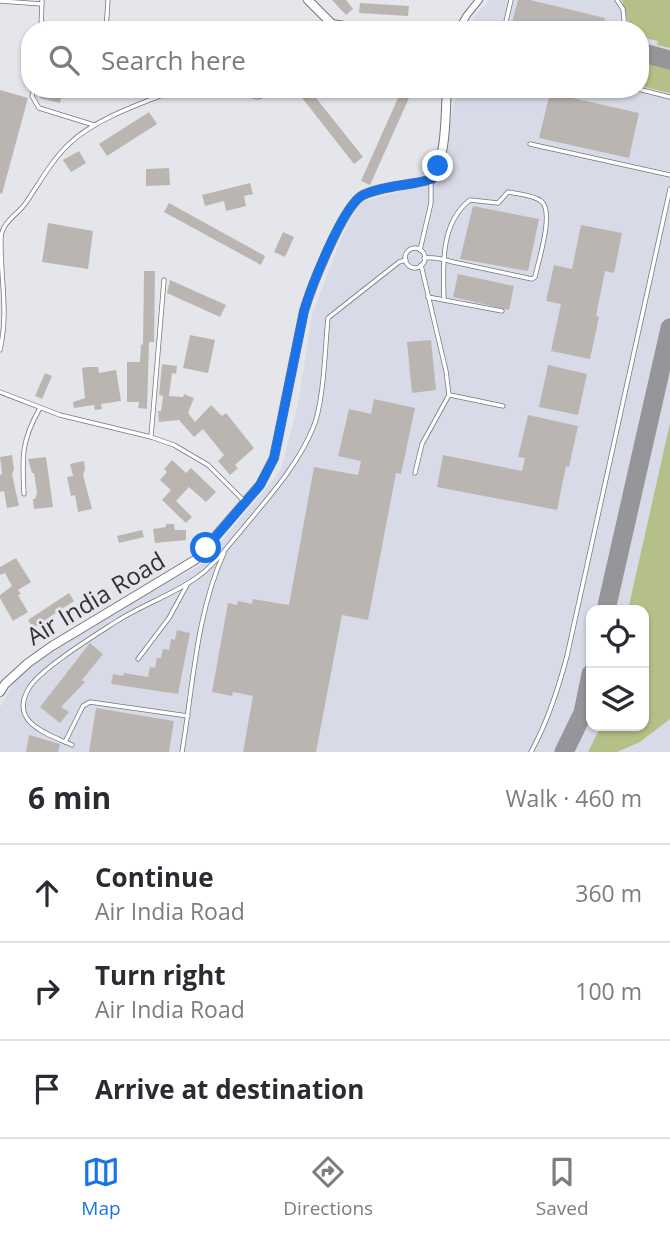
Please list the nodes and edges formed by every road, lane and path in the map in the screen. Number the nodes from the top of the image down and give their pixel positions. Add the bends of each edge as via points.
1 (107, 0) edge
2 (307, 0) edge
3 (479, 0) edge
4 (511, 0) edge
5 (617, 0) edge
6 (0, 1) edge
7 (42, 2) edge
8 (41, 21) edge
9 (106, 21) edge
10 (326, 21) edge
11 (463, 21) edge
12 (506, 21) edge
13 (624, 21) edge
14 (649, 92) edge
15 (670, 97) edge
16 (33, 98) edge
17 (157, 98) edge
18 (446, 98) edge
19 (94, 125) junction
20 (530, 144) dead end
21 (670, 175) edge
22 (432, 179) junction
23 (670, 189) edge
24 (0, 221) edge
25 (7, 222) junction
26 (420, 250) junction
27 (424, 258) junction
28 (443, 259) junction
29 (405, 260) junction
30 (421, 265) junction
31 (164, 279) dead end
32 (428, 297) junction
33 (444, 300) junction
34 (502, 311) dead end
35 (0, 350) edge
36 (0, 392) edge
37 (449, 395) junction
38 (503, 406) dead end
39 (40, 408) junction
40 (150, 437) junction
41 (415, 473) dead end
42 (24, 494) dead end
43 (245, 502) junction
44 (226, 548) junction
45 (188, 583) junction
46 (138, 659) dead end
47 (0, 692) edge
48 (188, 716) junction
49 (65, 742) junction
50 (72, 745) dead end
51 (182, 752) edge
52 (531, 752) edge

1 - 9 lane
2 - 10 street
3 - 11 street
4 - 12 lane
5 - 13 lane
6 - 7 lane
7 - 8 lane
14 - 15 lane
16 - 19 lane via 39,108
17 - 19 lane
18 - 22 street via 441,153
19 - 25 lane via 68,145
20 - 21 lane
22 - 26 lane
22 - 43 street, Air India Road via 370,192 348,209 304,311 274,458
23 - 52 lane via 567,656 556,697
24 - 25 lane
25 - 35 lane via 1,237 5,310
26 - 27 lane
26 - 29 lane via 410,250
27 - 28 lane
27 - 30 lane
28 - 28 lane via 532,279 547,223 546,208 541,200 508,192 498,203 470,200 452,221
28 - 33 lane
29 - 30 lane via 412,267
29 - 44 lane via 328,318 313,428 283,480
30 - 32 lane
31 - 40 lane
32 - 33 lane
32 - 37 lane
33 - 34 lane
36 - 39 lane
37 - 38 lane
37 - 41 lane via 422,444
39 - 40 lane
39 - 42 lane via 22,455
40 - 43 lane via 193,454
43 - 47 street, Air India Road via 195,561 52,646
44 - 45 lane
44 - 48 lane via 204,618
45 - 46 lane
45 - 49 lane via 93,636 29,688 23,706 30,723
48 - 49 lane via 90,702 83,706
48 - 51 lane
49 - 50 lane

